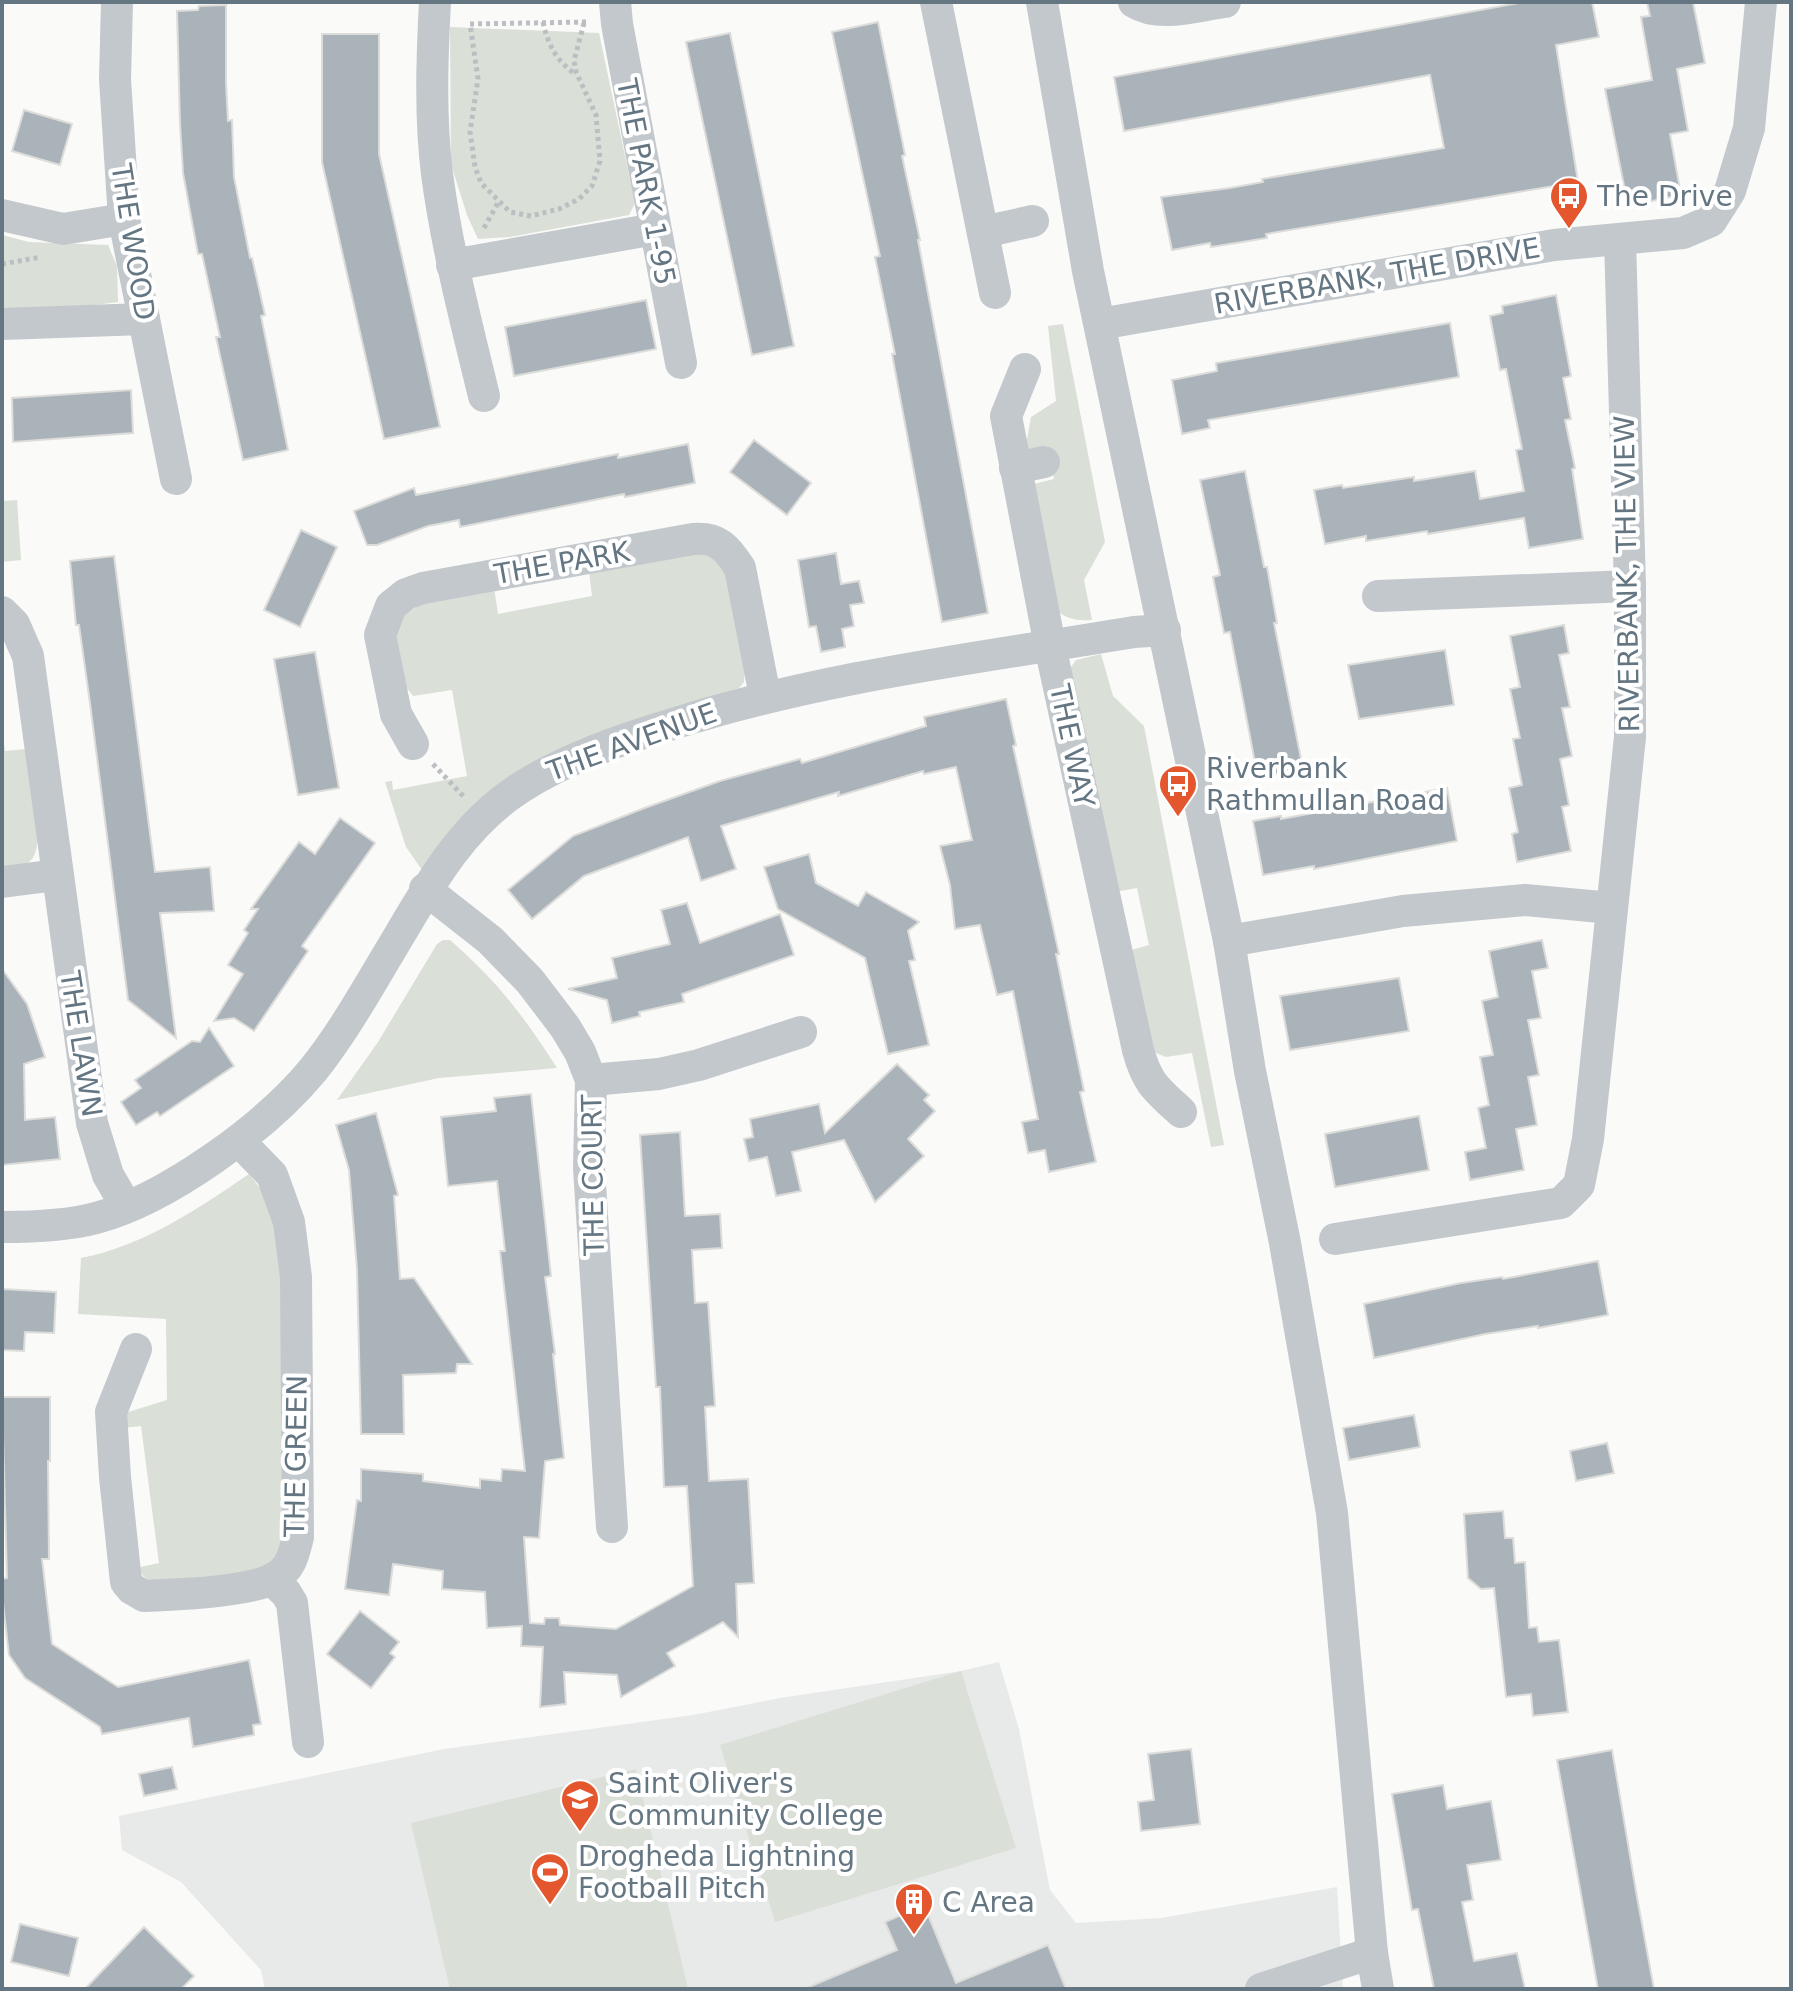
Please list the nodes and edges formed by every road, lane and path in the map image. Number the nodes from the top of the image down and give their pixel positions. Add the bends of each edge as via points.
1 (117, 2) edge
2 (435, 2) edge
3 (615, 2) edge
4 (936, 2) edge
5 (1042, 2) edge
6 (1134, 2) edge
7 (1225, 2) edge
8 (1761, 2) edge
9 (543, 22) junction
10 (578, 76) junction
11 (499, 201) junction
12 (2, 215) edge
13 (124, 219) junction
14 (1033, 221) dead end
15 (655, 229) junction
16 (983, 232) junction
17 (478, 239) dead end
18 (1620, 240) junction
19 (452, 265) junction
20 (995, 293) dead end
21 (144, 319) junction
22 (2, 324) edge
23 (1100, 324) junction
24 (681, 363) dead end
25 (1025, 369) dead end
26 (484, 396) dead end
27 (176, 479) dead end
28 (1630, 586) junction
29 (1378, 596) dead end
30 (2, 612) edge
31 (1165, 630) junction
32 (1050, 646) junction
33 (765, 696) junction
34 (413, 744) joint
35 (484, 817) junction
36 (57, 875) junction
37 (2, 882) edge
38 (425, 889) junction
39 (1612, 908) junction
40 (1229, 941) junction
41 (801, 1032) dead end
42 (591, 1080) junction
43 (1181, 1112) dead end
44 (239, 1141) junction
45 (126, 1206) junction
46 (2, 1227) edge
47 (1335, 1239) dead end
48 (136, 1349) dead end
49 (612, 1527) dead end
50 (272, 1580) junction
51 (308, 1742) dead end
52 (1372, 1953) junction
53 (1261, 1989) edge
54 (1378, 1989) edge

1 - 13 street, THE WOOD via 115,79
2 - 19 street via 431,78 437,171
3 - 15 street, THE PARK 1-95
4 - 16 street
5 - 23 street
6 - 7 street via 1160,10
8 - 18 street, RIVERBANK, THE DRIVE via 1749,128 1730,191 1711,221 1683,233
9 - 10 path via 555,56
9 - 10 path via 585,22 574,61
9 - 11 path via 470,24 478,79 470,132 475,167 481,183
10 - 11 path via 596,115 600,161 592,186 559,209 531,216 510,212
11 - 17 path
12 - 13 street via 63,229
13 - 21 street, THE WOOD
14 - 16 street
15 - 19 street
15 - 24 street, THE PARK 1-95
16 - 20 street
18 - 23 street, RIVERBANK, THE DRIVE via 1554,245
18 - 28 street, RIVERBANK, THE VIEW
19 - 26 street
21 - 22 street
21 - 27 street, THE WOOD
23 - 31 street
25 - 32 street, THE WAY via 1006,416 1029,465
28 - 29 street
28 - 39 street, RIVERBANK, THE VIEW via 1630,737
30 - 36 street, THE LAWN via 14,624 28,656
31 - 32 street, THE AVENUE
31 - 40 street
32 - 33 street, THE AVENUE
32 - 43 street, THE WAY via 1145,1076
33 - 34 street, THE PARK via 740,568 717,540 693,539 406,594 391,606 380,635 396,714
33 - 35 street, THE AVENUE via 565,763 514,792
34 - 35 path
35 - 38 street, THE AVENUE
36 - 37 street
36 - 45 street, THE LAWN via 92,1123 108,1175
38 - 42 street, THE COURT via 490,940 530,981 565,1027
38 - 44 street, THE AVENUE via 313,1070
39 - 40 street via 1525,900 1403,911
39 - 47 street, RIVERBANK, THE VIEW via 1579,1185 1561,1203
40 - 52 street via 1332,1513
41 - 42 street via 699,1065
42 - 49 street, THE COURT via 590,1178
44 - 45 street, THE AVENUE
44 - 50 street, THE GREEN via 272,1175 289,1222 296,1277 298,1537 287,1569
45 - 46 street, THE AVENUE via 75,1223
48 - 50 street via 111,1412 126,1582 144,1596
50 - 51 street via 292,1603
52 - 53 street
52 - 54 street

